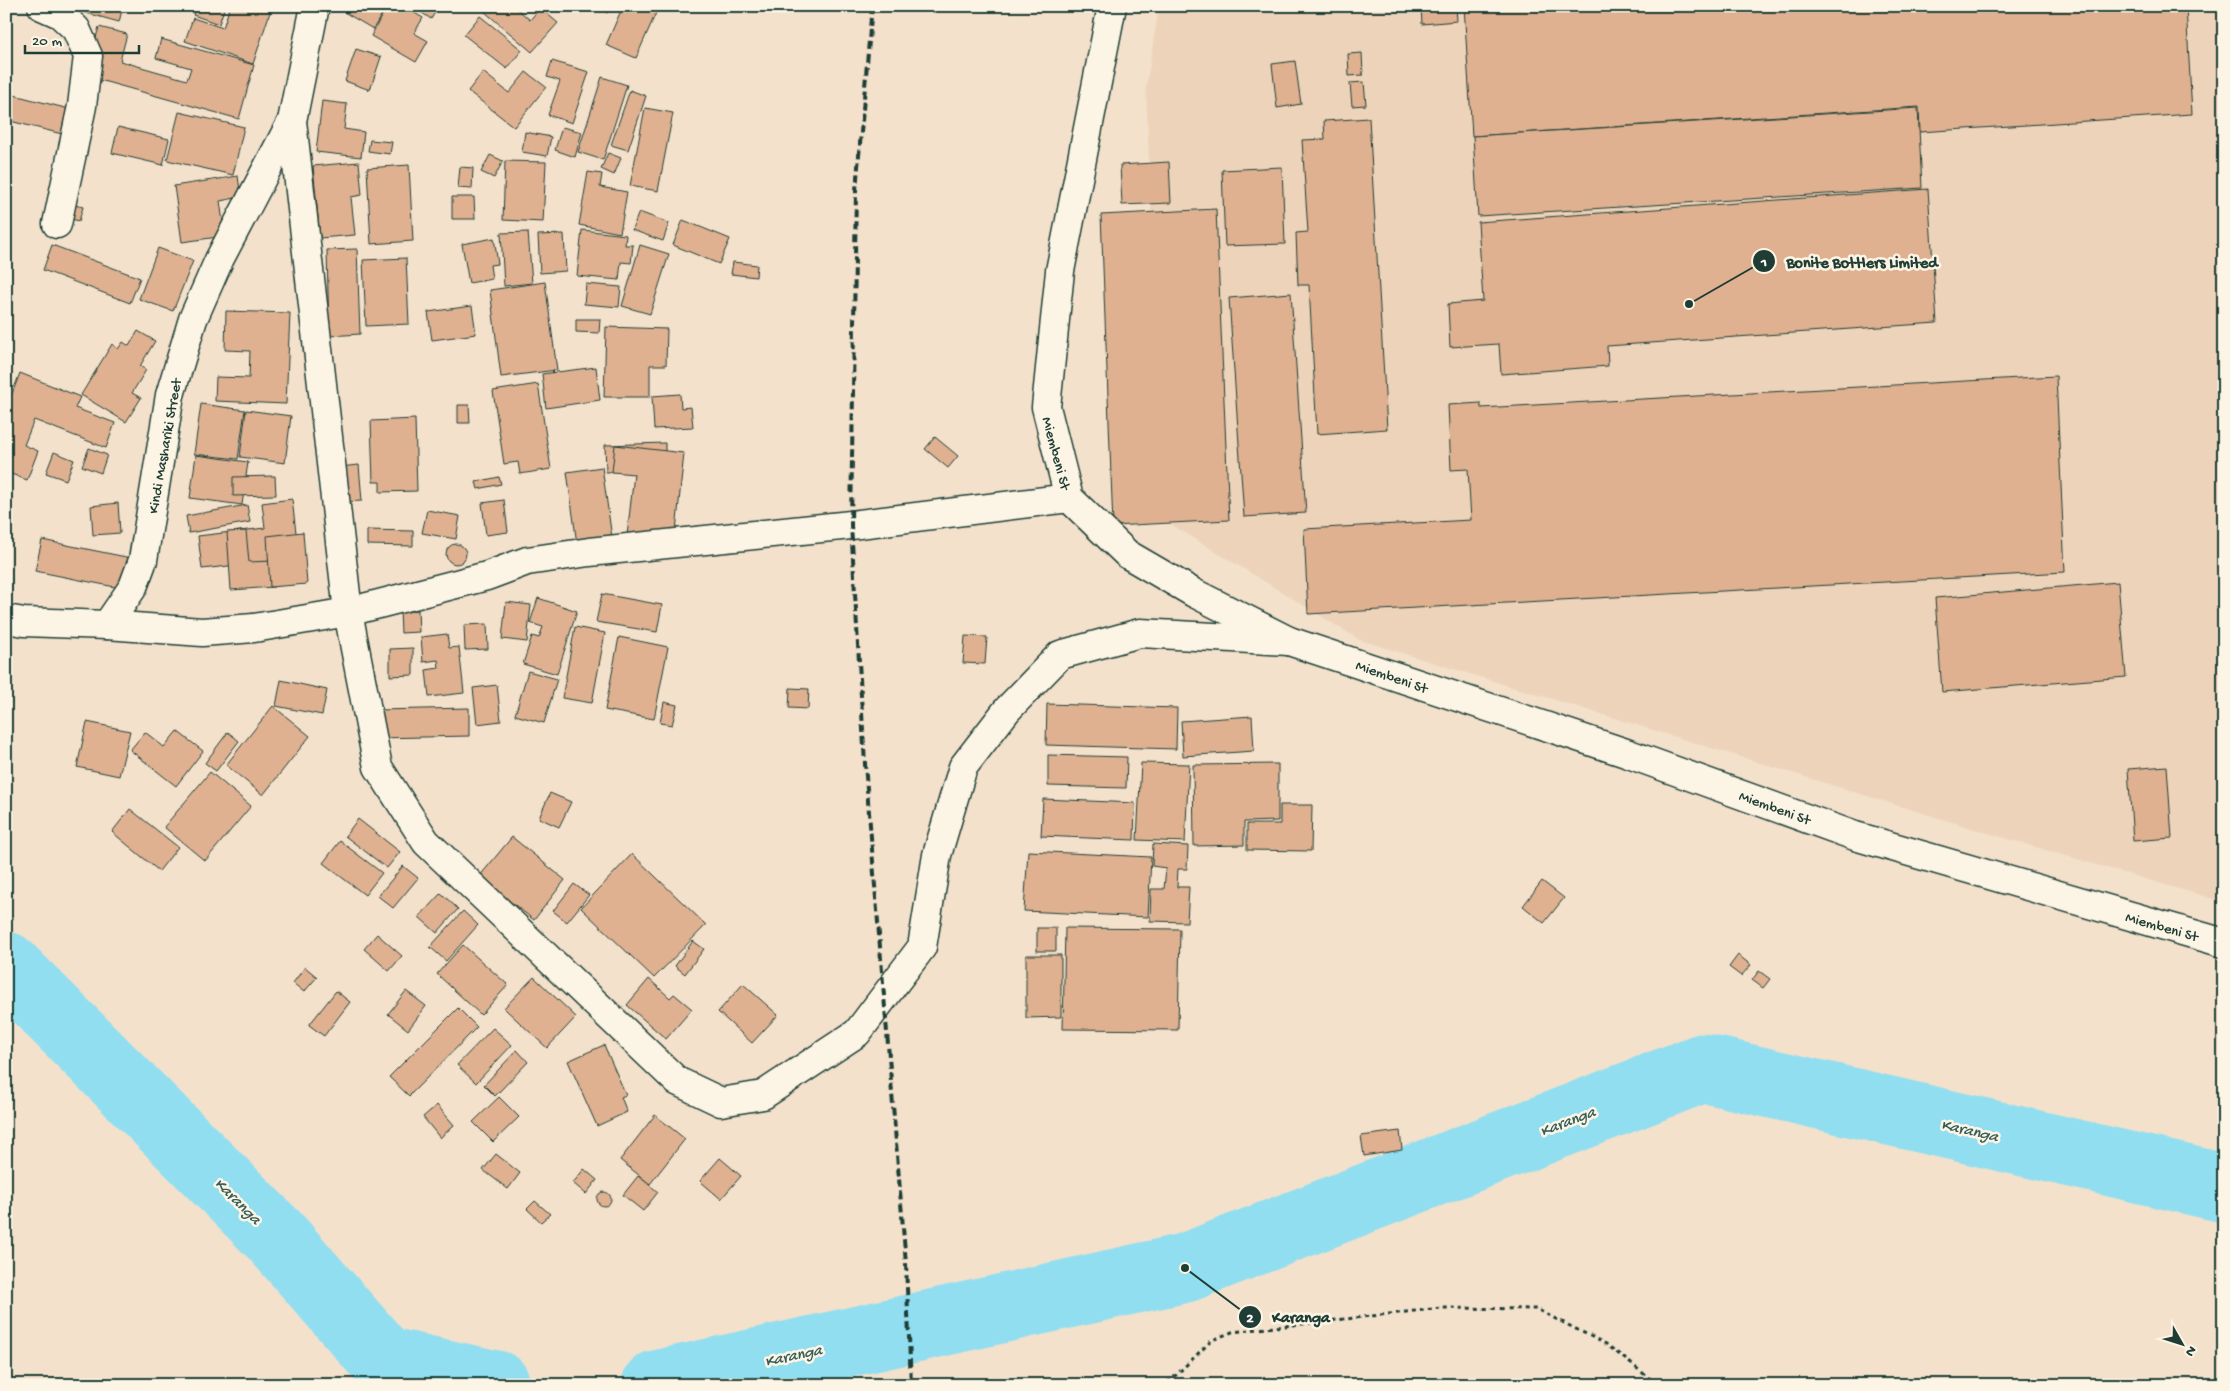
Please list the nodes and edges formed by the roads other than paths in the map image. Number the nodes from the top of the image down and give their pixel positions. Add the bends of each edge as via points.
1 (42, 6) edge
2 (315, 6) edge
3 (1112, 6) edge
4 (292, 120) junction
5 (57, 224) dead end
6 (1069, 498) junction
7 (348, 612) junction
8 (6, 619) edge
9 (107, 625) junction
10 (1290, 641) junction
11 (2224, 944) edge

1 - 5 street via 60,14 76,29 88,56 82,106
2 - 4 street
3 - 6 street, Miembeni St via 1060,272 1046,407
4 - 7 street
4 - 9 street, Kindi Mashariki Street via 219,260 193,319 170,395 143,560 133,587
6 - 7 street via 571,554 527,562 487,576
6 - 10 street, Miembeni St via 1127,554
7 - 9 street via 254,628 202,632
7 - 10 street via 378,768 426,842 677,1081 721,1102 763,1095 857,1033 883,1001 922,947 937,855 963,767 1007,710 1060,655 1140,633
8 - 9 street
10 - 11 street, Miembeni St via 1626,753 1855,836

